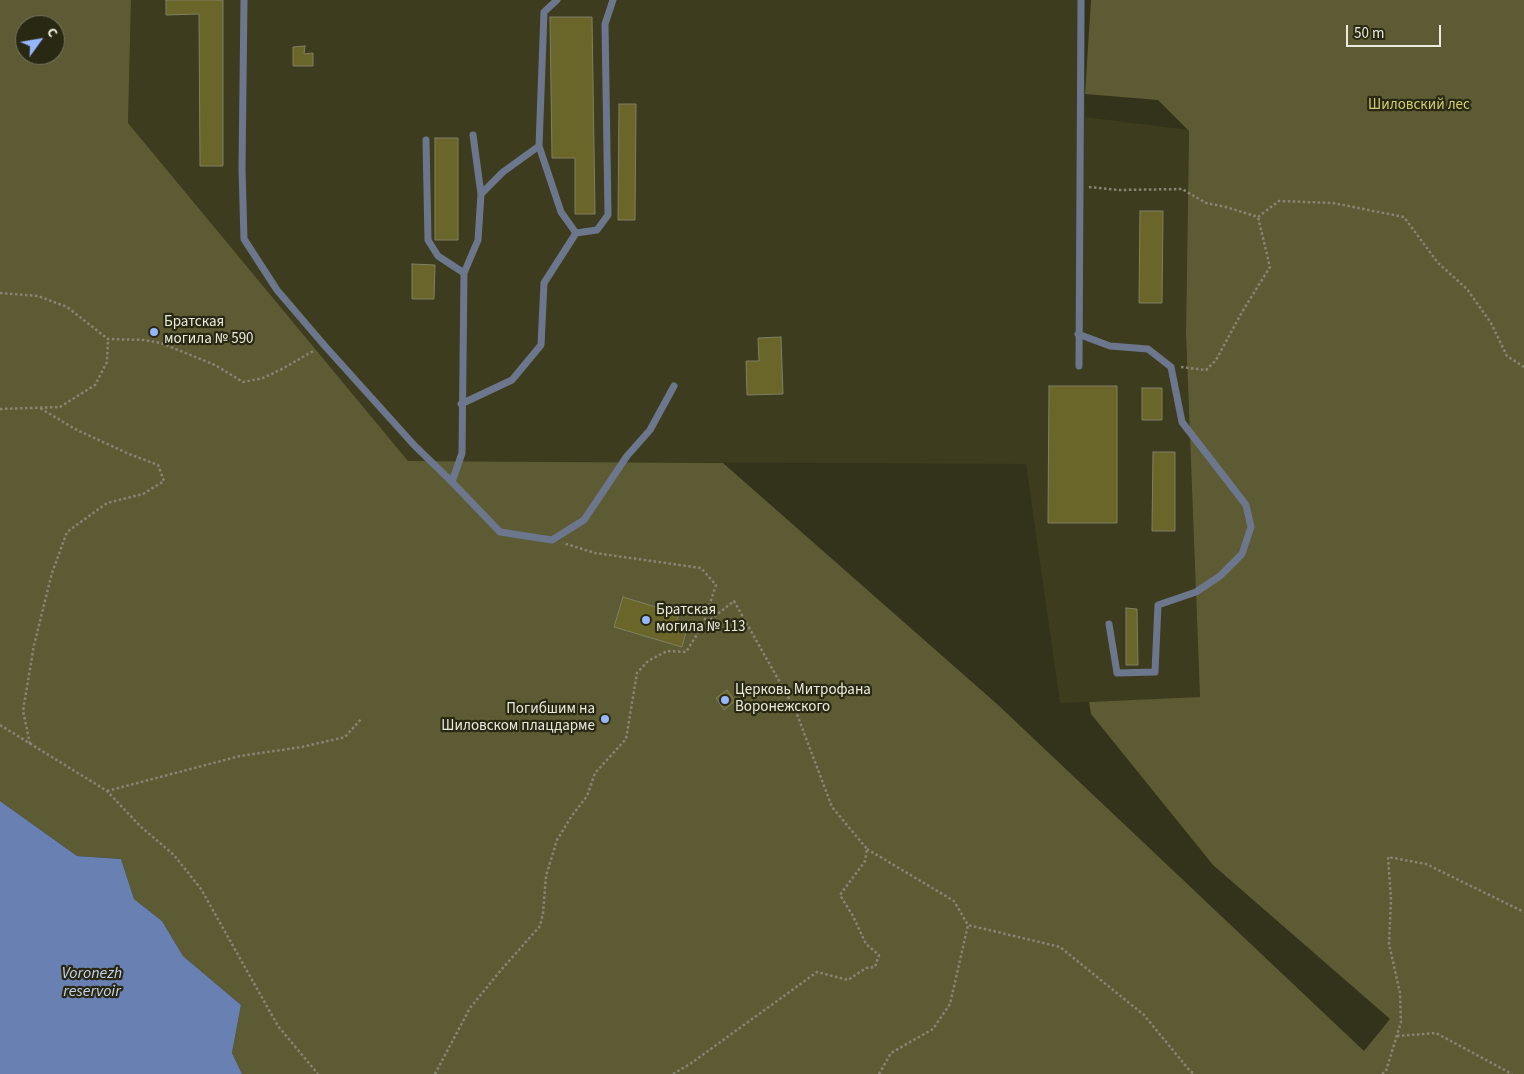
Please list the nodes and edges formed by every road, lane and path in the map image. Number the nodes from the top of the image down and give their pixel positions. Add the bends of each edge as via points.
1 (244, 0) edge
2 (557, 0) edge
3 (613, 0) edge
4 (1081, 0) edge
5 (473, 135) dead end
6 (426, 140) dead end
7 (539, 146) junction
8 (1080, 186) junction
9 (481, 194) junction
10 (1258, 217) junction
11 (576, 233) junction
12 (464, 273) junction
13 (0, 293) edge
14 (1078, 334) junction
15 (108, 339) junction
16 (324, 344) junction
17 (1079, 366) dead end
18 (1171, 367) junction
19 (1524, 367) edge
20 (674, 386) dead end
21 (462, 404) junction
22 (40, 408) junction
23 (0, 409) edge
24 (452, 482) junction
25 (552, 540) junction
26 (1109, 624) dead end
27 (703, 625) junction
28 (362, 718) dead end
29 (0, 725) edge
30 (30, 744) junction
31 (107, 791) junction
32 (867, 849) junction
33 (1524, 912) edge
34 (968, 924) junction
35 (1397, 1036) junction
36 (318, 1074) edge
37 (435, 1074) edge
38 (673, 1074) edge
39 (879, 1074) edge
40 (1195, 1074) edge
41 (1382, 1074) edge
42 (1512, 1074) edge

1 - 16 lane via 244,240 277,290
2 - 7 lane via 544,12
3 - 11 lane via 605,24 608,215 597,230
4 - 8 lane
5 - 9 lane
6 - 12 lane via 428,240 438,256
7 - 9 lane via 503,172
7 - 11 lane via 561,212
8 - 10 path via 1120,190 1182,189 1206,203
8 - 14 lane
9 - 12 lane via 478,240
10 - 18 path via 1270,267 1216,360 1206,370
10 - 19 path via 1279,201 1333,203 1404,217 1438,263 1467,289 1491,323 1507,356
11 - 21 lane via 544,283 541,345 512,380
12 - 21 lane
13 - 15 path via 38,296 67,307
14 - 17 lane
14 - 18 lane via 1110,346 1148,349
15 - 16 path via 161,343 215,365 242,382 282,370
15 - 22 path via 107,362 95,385 60,407
16 - 24 lane via 414,445
18 - 26 lane via 1182,422 1246,505 1251,527 1242,554 1220,576 1196,592 1158,605 1155,672 1117,673
20 - 25 lane via 650,430 627,456 584,520
21 - 24 lane via 462,453
22 - 23 path
22 - 30 path via 75,429 158,465 164,481 143,494 107,503 67,532 52,573 22,711
24 - 25 lane via 500,532
25 - 27 path via 596,553 701,568 716,585
27 - 32 path via 734,601 795,709 832,807
27 - 37 path via 686,652 667,651 648,661 637,673 626,739 595,773 587,796 557,840 546,876 540,926 470,1008
28 - 31 path via 345,737 240,756
29 - 30 path
30 - 31 path
31 - 36 path via 140,826 174,855 200,889 278,1026
32 - 34 path via 954,901
32 - 38 path via 865,861 840,895 866,944 880,955 875,967 866,968 848,980 817,972
33 - 35 path via 1426,864 1388,857 1391,899 1389,944 1400,993 1401,1022
34 - 39 path via 950,1004 933,1029 891,1054
34 - 40 path via 1060,947 1144,1016
35 - 41 path via 1386,1071
35 - 42 path via 1436,1033

